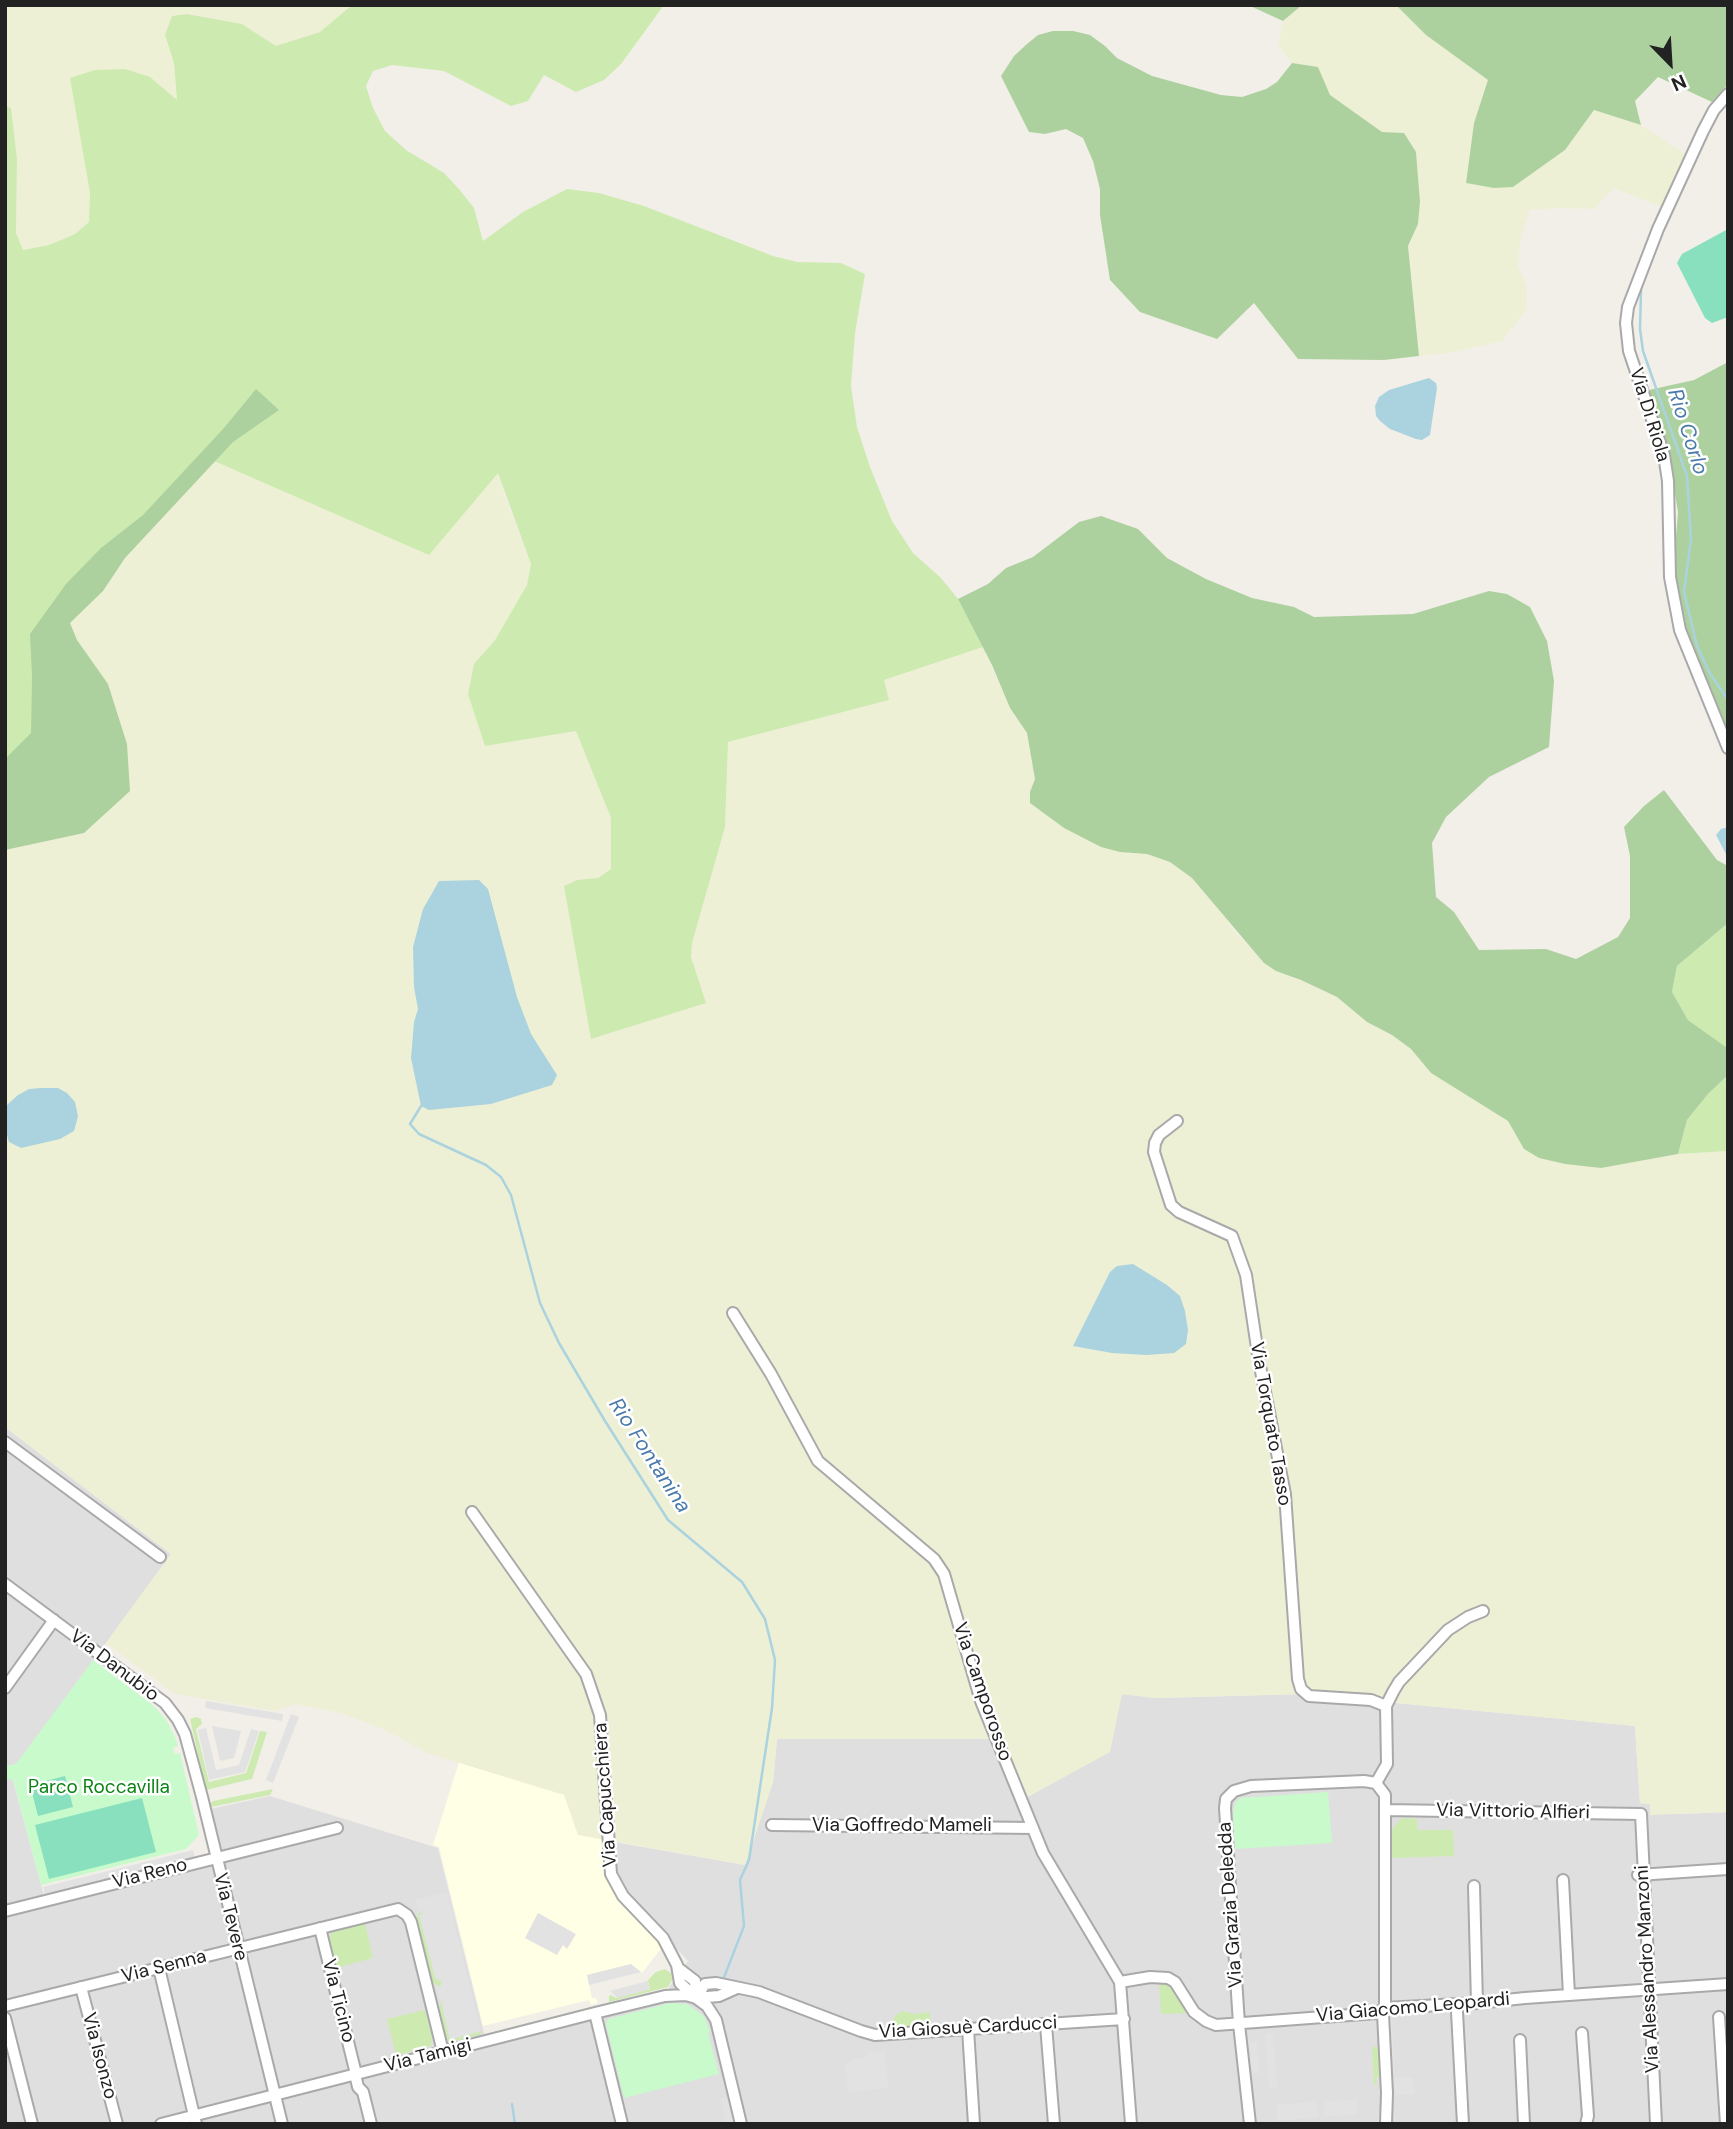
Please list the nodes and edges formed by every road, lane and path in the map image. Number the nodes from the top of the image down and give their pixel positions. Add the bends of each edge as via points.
1 (1728, 94) edge
2 (1728, 748) edge
3 (1177, 1121) dead end
4 (733, 1314) dead end
5 (5, 1442) edge
6 (472, 1512) dead end
7 (160, 1557) dead end
8 (5, 1584) edge
9 (1483, 1611) dead end
10 (54, 1620) junction
11 (5, 1688) edge
12 (1386, 1706) junction
13 (173, 1713) joint
14 (1376, 1783) junction
15 (1385, 1810) junction
16 (1641, 1814) joint
17 (772, 1825) dead end
18 (337, 1828) dead end
19 (1033, 1828) junction
20 (216, 1858) junction
21 (1728, 1869) edge
22 (1641, 1874) junction
23 (1563, 1880) dead end
24 (1474, 1886) dead end
25 (5, 1911) edge
26 (320, 1928) junction
27 (238, 1948) junction
28 (159, 1968) junction
29 (1121, 1982) junction
30 (1728, 1984) edge
31 (81, 1987) junction
32 (737, 1988) junction
33 (1648, 1990) junction
34 (1569, 1995) junction
35 (696, 1998) junction
36 (1477, 2003) junction
37 (5, 2006) edge
38 (1385, 2008) junction
39 (712, 2012) junction
40 (1457, 2012) dead end
41 (595, 2013) junction
42 (1719, 2017) dead end
43 (5, 2018) edge
44 (1124, 2019) junction
45 (1239, 2024) junction
46 (1046, 2025) junction
47 (968, 2029) junction
48 (1582, 2033) dead end
49 (1520, 2040) dead end
50 (443, 2052) junction
51 (356, 2074) junction
52 (274, 2094) junction
53 (195, 2120) edge
54 (32, 2124) edge
55 (117, 2124) edge
56 (161, 2124) edge
57 (282, 2124) edge
58 (371, 2124) edge
59 (622, 2124) edge
60 (741, 2124) edge
61 (974, 2124) edge
62 (1054, 2124) edge
63 (1131, 2124) edge
64 (1250, 2124) edge
65 (1386, 2124) edge
66 (1463, 2124) edge
67 (1524, 2124) edge
68 (1586, 2124) edge
69 (1656, 2124) edge
70 (1726, 2124) edge

1 - 2 street, Via Di Riola via 1714,110 1658,229 1626,323 1629,351 1664,455 1670,577 1680,629
3 - 12 street, Via Torquato Tasso via 1159,1135 1154,1152 1171,1205 1232,1236 1246,1275 1285,1494 1301,1689 1309,1696 1371,1700
4 - 19 street, Via Camporosso via 818,1461 944,1574 981,1701
5 - 7 street
6 - 35 street, Via Capucchiera via 586,1674 600,1715 611,1874 623,1896 663,1938 680,1983
8 - 10 street, Via Danubio
9 - 12 street via 1442,1635 1399,1682
10 - 11 street, Via Danubio
10 - 13 street, Via Danubio
12 - 14 street via 1387,1764
13 - 20 street, Via Tevere via 185,1734
14 - 15 street via 1385,1795
14 - 45 street, Via Grazia Deledda via 1251,1786 1226,1799
15 - 16 street, Via Vittorio Alfieri
15 - 38 street
16 - 22 street, Via Alessandro Manzoni
17 - 19 street, Via Goffredo Mameli
18 - 20 street, Via Reno
19 - 29 street, Via Camporosso via 1043,1853
20 - 25 street, Via Reno
20 - 27 street, Via Tevere
21 - 22 street
22 - 33 street, Via Alessandro Manzoni
23 - 34 street
24 - 36 street
26 - 27 street, Via Senna
26 - 50 street, Via Senna via 396,1909 404,1912 411,1922
26 - 51 street, Via Ticino
27 - 28 street, Via Senna
27 - 52 street, Via Tevere
28 - 31 street, Via Senna
28 - 53 street
29 - 44 street, Via Camporosso
29 - 45 street, Via Giacomo Leopardi via 1168,1978 1206,2021
30 - 33 street, Via Giacomo Leopardi
31 - 37 street, Via Senna
31 - 55 street, Via Isonzo
32 - 35 street, Via Giosuè Carducci via 719,1996
32 - 35 street, Via Giosuè Carducci via 723,1985
32 - 39 street
32 - 47 street, Via Giosuè Carducci via 875,2035
33 - 34 street, Via Giacomo Leopardi
33 - 69 street, Via Alessandro Manzoni
34 - 36 street, Via Giacomo Leopardi
35 - 39 street, Via Capucchiera
35 - 41 street, Via Tamigi via 665,1996
36 - 38 street, Via Giacomo Leopardi
38 - 45 street, Via Giacomo Leopardi via 1377,2013
38 - 65 street
39 - 60 street
40 - 66 street
41 - 50 street, Via Tamigi
41 - 59 street
42 - 70 street
43 - 54 street
44 - 46 street, Via Giosuè Carducci
44 - 63 street, Via Camporosso
45 - 64 street, Via Grazia Deledda
46 - 47 street, Via Giosuè Carducci
46 - 62 street
47 - 61 street
48 - 68 street
49 - 67 street
50 - 51 street, Via Tamigi
51 - 52 street, Via Tamigi
51 - 58 street, Via Ticino
52 - 53 street, Via Tamigi
52 - 57 street, Via Tevere
53 - 56 street, Via Tamigi

